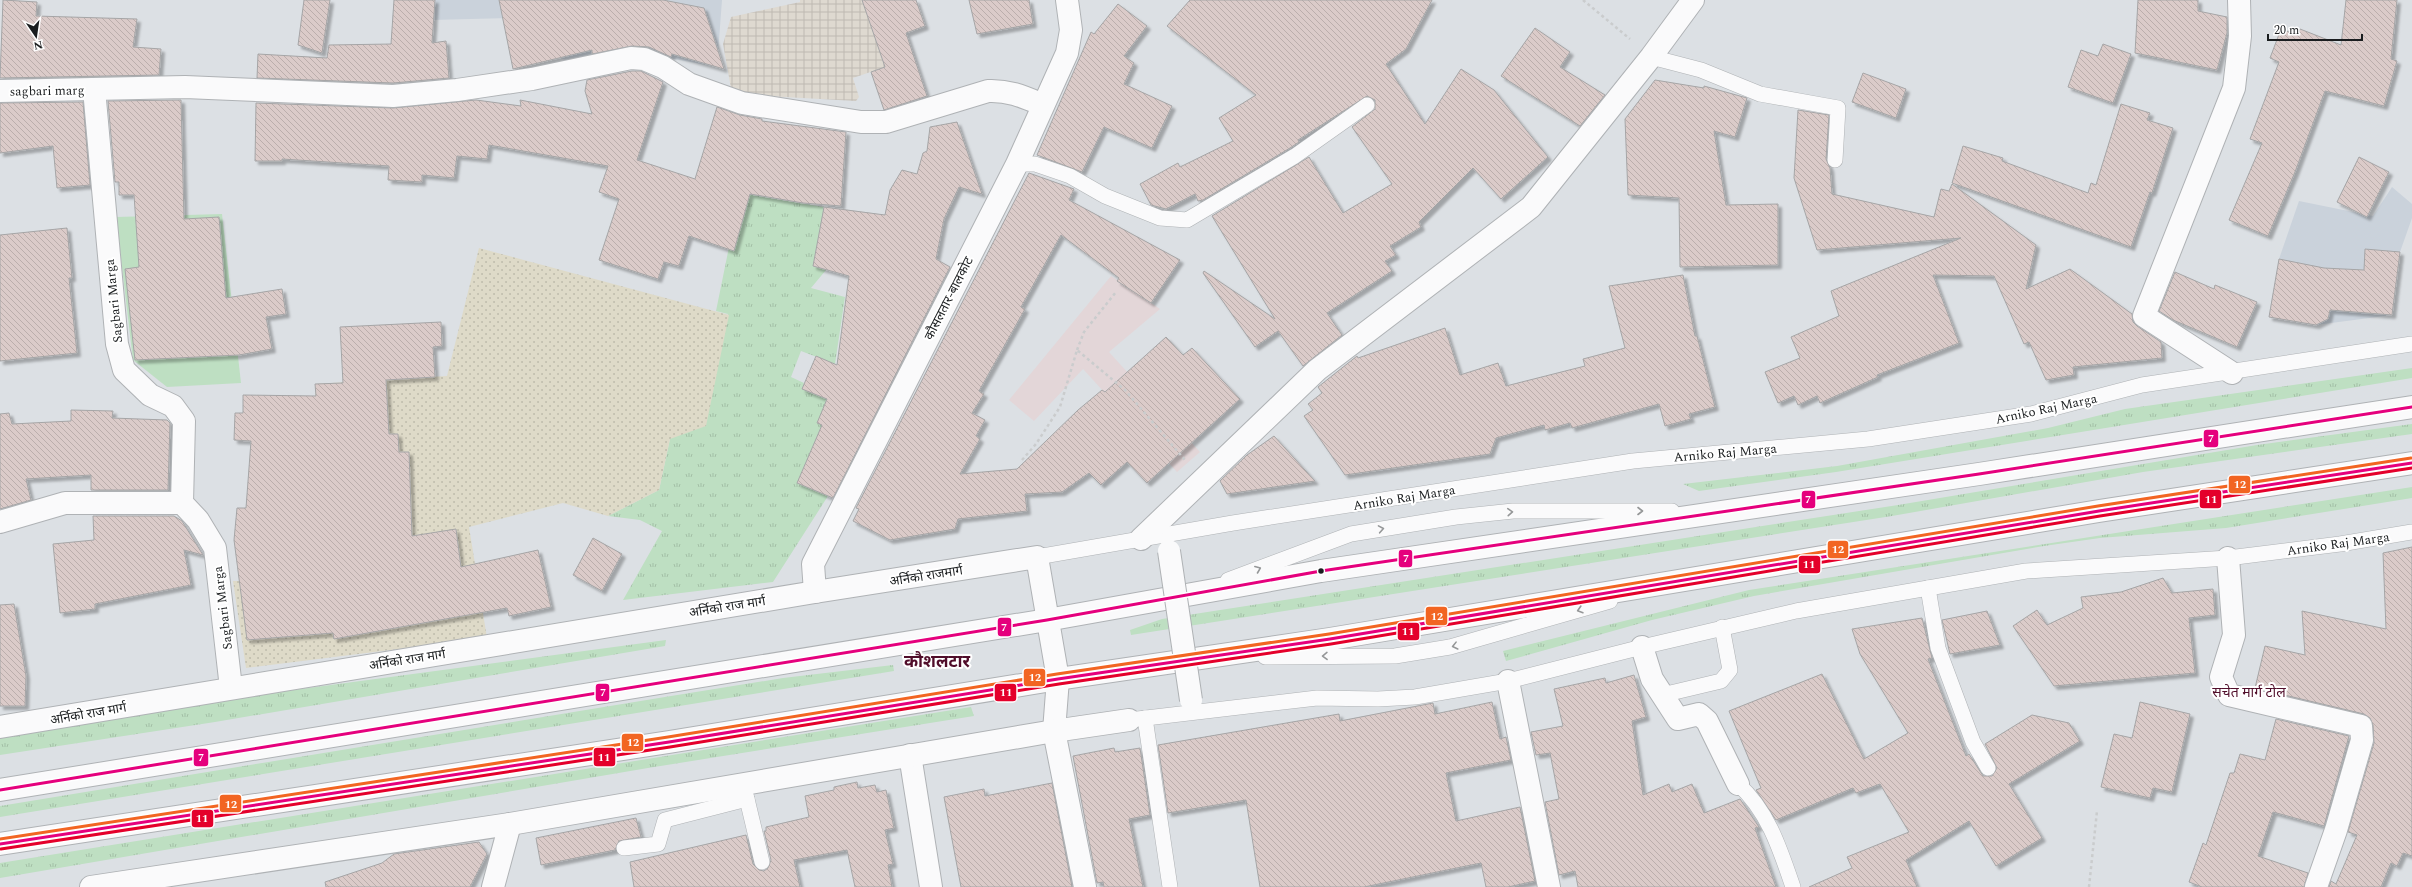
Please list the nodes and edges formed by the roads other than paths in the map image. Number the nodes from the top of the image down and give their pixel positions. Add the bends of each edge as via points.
1 (1067, 0) edge
2 (1693, 0) edge
3 (2239, 0) edge
4 (1651, 57) junction
5 (94, 89) junction
6 (0, 91) edge
7 (1043, 105) junction
8 (1367, 105) dead end
9 (1835, 160) dead end
10 (1017, 164) junction
11 (2412, 344) edge
12 (2232, 373) junction
13 (2412, 407) edge
14 (2412, 463) edge
15 (182, 503) junction
16 (1728, 511) junction
17 (0, 522) edge
18 (2412, 532) edge
19 (1141, 539) junction
20 (1169, 551) dead end
21 (1037, 557) junction
22 (2228, 558) junction
23 (1928, 588) junction
24 (815, 592) junction
25 (1195, 593) junction
26 (1047, 620) junction
27 (1722, 627) junction
28 (1642, 647) junction
29 (1058, 679) junction
30 (1508, 681) junction
31 (231, 688) junction
32 (1662, 695) junction
33 (1191, 700) dead end
34 (1137, 719) junction
35 (0, 727) edge
36 (1054, 731) junction
37 (910, 755) junction
38 (1988, 768) dead end
39 (1738, 784) joint
40 (0, 790) edge
41 (745, 792) junction
42 (510, 824) junction
43 (0, 844) edge
44 (624, 848) dead end
45 (762, 862) dead end
46 (91, 887) edge
47 (493, 887) edge
48 (931, 887) edge
49 (1085, 887) edge
50 (1170, 887) edge
51 (1549, 887) edge
52 (1793, 887) edge
53 (2316, 887) edge

1 - 7 main road, कौसलतार-बालकोट via 1071,30 1067,53
2 - 4 main road
3 - 12 main road via 2240,36 2234,88 2144,316
4 - 9 lane via 1700,70 1760,94 1838,108
4 - 19 main road via 1531,207 1317,370
5 - 6 main road, sagbari marg
5 - 7 main road, sagbari marg via 185,87 393,96 532,79 631,58 644,59 663,66 689,84 742,103 861,122 886,122 988,91 1003,90
5 - 15 main road, Sagbari Marga via 117,344 124,370 150,395 173,406 184,421
7 - 10 main road, कौसलतार-बालकोट
8 - 10 lane via 1295,156 1186,220 1160,218 1105,196 1070,176 1035,164
10 - 24 main road, कौसलतार-बालकोट via 812,564
11 - 12 lane, Arniko Raj Marga
12 - 19 lane, Arniko Raj Marga via 2142,386 2031,414 1868,439 1633,461
13 - 16 main road
14 -> 29 main road via 2099,511 1330,639
15 - 17 main road via 65,502
15 - 31 main road, Sagbari Marga via 198,520 215,548
16 - 25 main road via 1321,571
25 -> 16 lane via 1351,534 1456,517 1513,511
18 - 22 lane, Arniko Raj Marga
19 - 21 lane, Arniko Raj Marga
20 - 33 main road, bridge
21 - 24 main road, अर्निको राजमार्ग
21 - 26 main road
22 - 23 lane, Arniko Raj Marga via 2026,571
22 - 53 main road via 2234,636 2221,677 2229,695 2362,726 2362,740 2336,830
23 - 27 lane, Arniko Raj Marga
23 - 38 lane via 1938,648 1973,742
24 - 31 main road, अर्निको राज मार्ग
25 - 26 main road
26 - 29 main road
26 - 40 main road
27 - 28 lane, Arniko Raj Marga
27 - 32 lane via 1730,670 1721,681
28 - 30 lane, Arniko Raj Marga
28 - 32 main road via 1652,679
29 - 36 main road
29 - 43 main road via 669,742
30 - 34 lane, Arniko Raj Marga via 1415,697 1317,698
30 - 51 main road
31 - 35 main road, अर्निको राज मार्ग
32 - 39 main road via 1678,719 1699,714 1707,721
34 - 36 main road
34 - 50 lane
36 - 37 main road
36 - 49 main road
37 - 41 main road
37 - 48 main road
39 - 52 lane via 1753,798 1775,838
41 - 42 main road
41 - 44 lane via 665,820 658,844
41 - 45 lane
42 - 46 main road
42 - 47 main road

